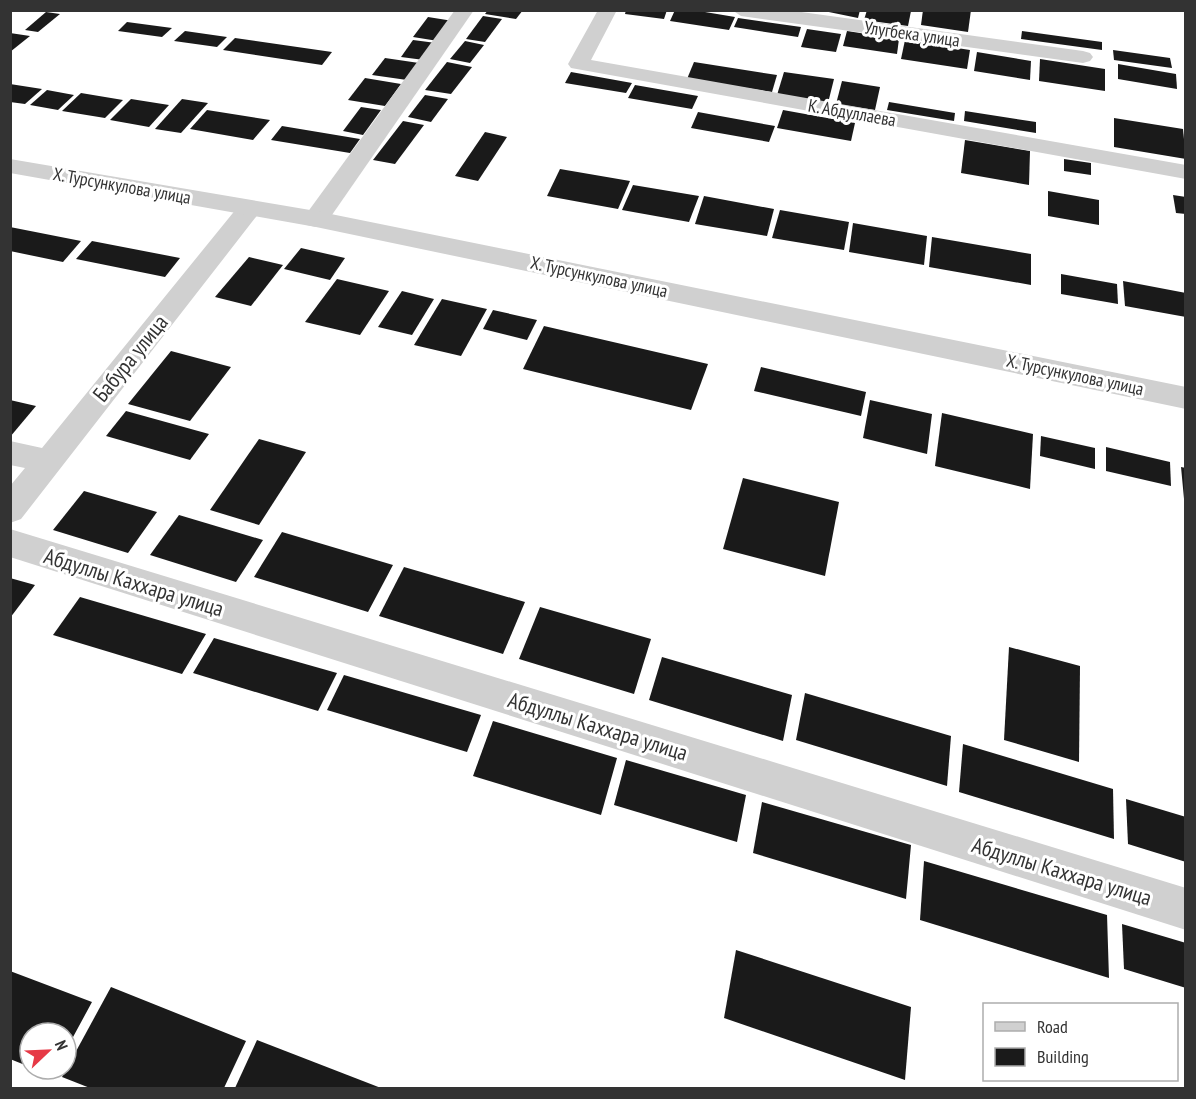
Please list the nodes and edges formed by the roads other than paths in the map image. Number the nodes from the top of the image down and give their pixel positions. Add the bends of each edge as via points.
1 (465, 10) edge
2 (608, 10) edge
3 (741, 10) edge
4 (1083, 57) dead end
5 (10, 166) edge
6 (1185, 172) edge
7 (250, 208) junction
8 (316, 219) junction
9 (1185, 398) edge
10 (10, 453) edge
11 (47, 461) junction
12 (10, 510) edge
13 (10, 543) edge
14 (1185, 909) edge

1 - 8 street
2 - 6 street, К. Абдуллаева via 578,64
3 - 4 street, Улугбека улица
5 - 7 street, Х. Турсункулова улица
7 - 8 street, Х. Турсункулова улица
7 - 11 street, Бабура улица
8 - 9 street, Х. Турсункулова улица
10 - 11 street
11 - 12 street, Бабура улица
13 - 14 street, Абдуллы Каххара улица

